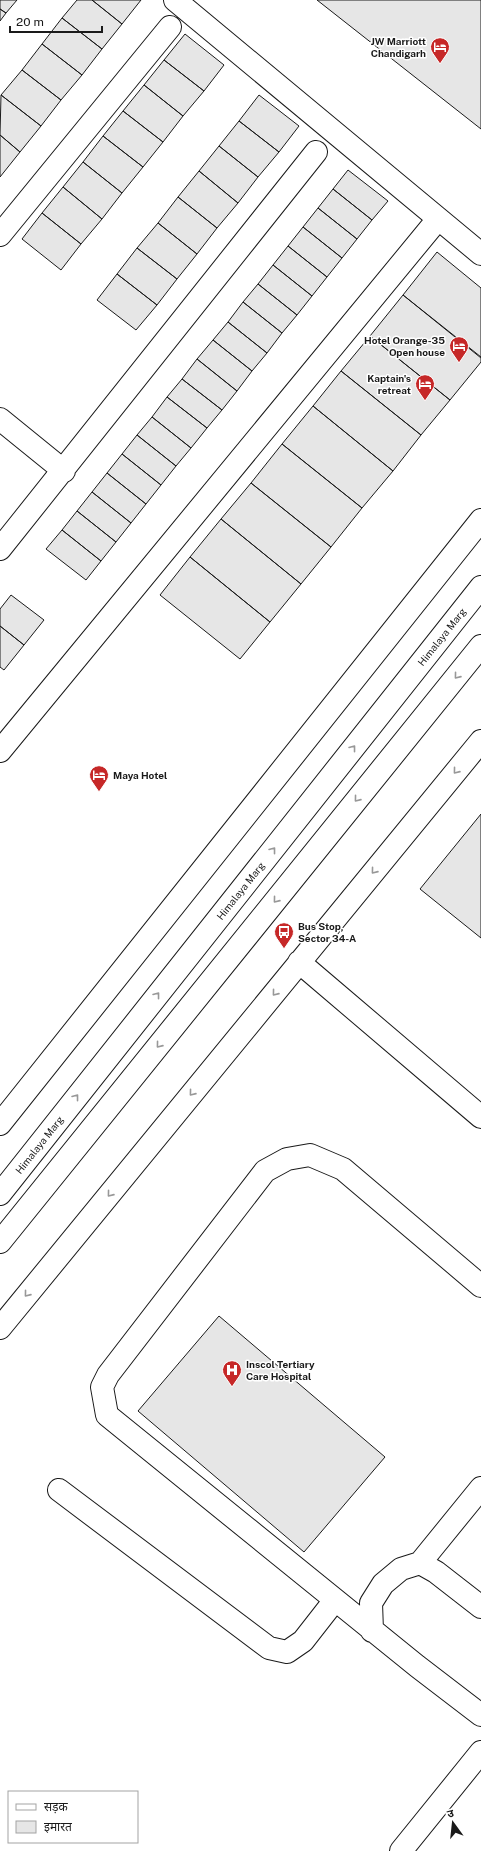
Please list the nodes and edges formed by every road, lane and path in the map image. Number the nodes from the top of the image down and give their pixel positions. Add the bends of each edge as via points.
1 (175, 0) edge
2 (170, 27) dead end
3 (316, 152) dead end
4 (438, 219) junction
5 (0, 235) edge
6 (481, 254) edge
7 (0, 419) edge
8 (64, 471) junction
9 (481, 520) edge
10 (0, 549) edge
11 (481, 587) edge
12 (481, 646) edge
13 (481, 741) edge
14 (0, 751) edge
15 (299, 962) junction
16 (481, 1116) edge
17 (0, 1124) edge
18 (0, 1194) edge
19 (0, 1242) edge
20 (481, 1286) edge
21 (0, 1328) edge
22 (481, 1488) edge
23 (59, 1490) dead end
24 (420, 1563) junction
25 (334, 1600) junction
26 (481, 1607) edge
27 (372, 1631) junction
28 (481, 1715) edge
29 (481, 1752) edge
30 (401, 1851) edge

1 - 4 street
2 - 5 street
3 - 8 street
4 - 6 street
4 - 14 street
7 - 8 street
8 - 10 street
9 - 17 street
18 -> 11 street, Himalaya Marg
12 -> 19 street
13 -> 15 street
15 - 16 street
15 -> 21 street
20 - 25 street via 343,1169 310,1155 287,1158 265,1171 108,1375 102,1387 107,1415
22 - 24 street
23 - 25 street via 269,1648 288,1652 303,1641
24 - 26 street via 436,1572
24 - 27 street via 401,1569 383,1584 371,1603
25 - 27 street
27 - 28 street
29 - 30 street

